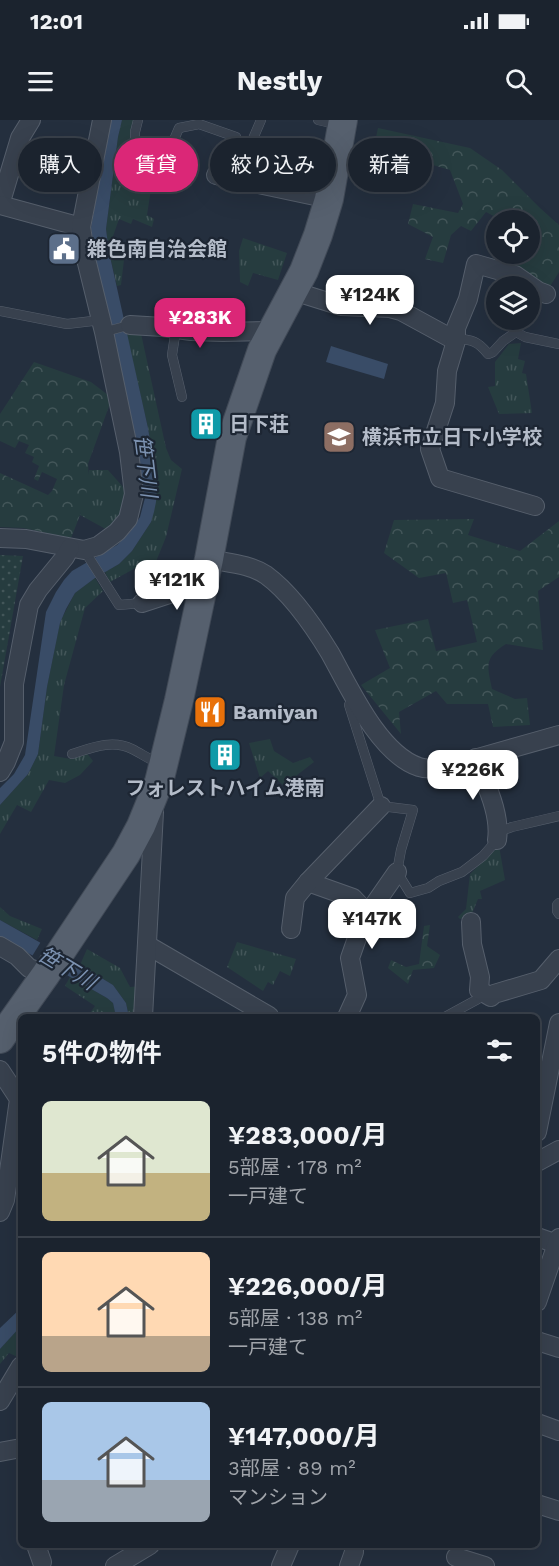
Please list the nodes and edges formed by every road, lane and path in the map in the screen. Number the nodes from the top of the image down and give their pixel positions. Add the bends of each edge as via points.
1 (31, 120) edge
2 (102, 120) edge
3 (138, 120) edge
4 (261, 120) edge
5 (200, 122) edge
6 (334, 122) edge
7 (135, 138) edge
8 (175, 138) edge
9 (236, 138) edge
10 (253, 138) edge
11 (333, 138) edge
12 (330, 192) edge
13 (0, 205) edge
14 (81, 227) junction
15 (293, 291) junction
16 (552, 294) edge
17 (0, 310) edge
18 (130, 325) joint
19 (104, 328) junction
20 (176, 329) junction
21 (272, 331) junction
22 (456, 339) junction
23 (559, 344) edge
24 (182, 397) dead end
25 (535, 506) dead end
26 (0, 538) edge
27 (80, 552) junction
28 (206, 571) junction
29 (142, 603) joint
30 (353, 697) junction
31 (559, 735) edge
32 (6, 751) edge
33 (72, 754) dead end
34 (476, 758) junction
35 (0, 772) edge
36 (160, 777) junction
37 (381, 806) junction
38 (557, 817) edge
39 (559, 828) edge
40 (498, 836) junction
41 (397, 872) junction
42 (308, 882) junction
43 (559, 903) edge
44 (368, 914) junction
45 (559, 914) edge
46 (471, 922) dead end
47 (291, 928) dead end
48 (147, 945) junction
49 (0, 946) edge
50 (559, 958) edge
51 (46, 974) junction
52 (479, 990) junction
53 (271, 1013) edge
54 (143, 1014) edge
55 (352, 1014) edge
56 (451, 1014) edge
57 (559, 1023) edge
58 (0, 1039) edge
59 (0, 1070) edge
60 (18, 1097) edge
61 (18, 1106) edge
62 (540, 1117) edge
63 (559, 1150) edge
64 (540, 1160) edge
65 (0, 1212) edge
66 (540, 1238) edge
67 (558, 1241) edge
68 (540, 1293) edge
69 (540, 1342) edge
70 (559, 1348) edge
71 (18, 1370) edge
72 (2, 1392) edge
73 (540, 1424) edge
74 (559, 1431) edge
75 (18, 1449) edge
76 (0, 1452) edge
77 (540, 1505) edge
78 (559, 1511) edge
79 (145, 1548) edge
80 (289, 1548) edge
81 (354, 1548) edge
82 (457, 1556) edge
83 (115, 1566) edge
84 (281, 1566) edge
85 (349, 1566) edge
86 (485, 1566) edge

1 - 13 street via 20,138
2 - 14 street
3 - 7 lane
4 - 10 lane
5 - 8 lane via 179,128
5 - 9 lane
6 - 11 main road
12 - 15 main road via 318,235
13 - 14 street
14 - 19 street
15 - 21 main road
15 - 22 street via 341,306 401,311
16 - 22 street via 538,291 515,275 476,264
17 - 19 lane
18 - 19 lane
18 - 20 street
19 - 27 street via 134,494 128,519 117,532 98,546
20 - 21 street
20 - 24 lane via 172,355
21 - 28 main road via 231,437
22 - 23 lane via 478,342 488,354 516,332
22 - 25 street via 447,371 445,404 430,449 440,478
26 - 27 street via 26,539
27 - 29 lane via 119,605
27 - 32 street via 65,557 29,605 14,684 14,742
28 - 29 street
28 - 30 street via 254,568 266,575 313,626
28 - 36 main road
30 - 34 street via 389,747 405,760 427,769
30 - 37 lane via 349,705
31 - 34 street
32 - 35 street
33 - 36 lane via 113,743 150,760
34 - 40 street via 492,800
36 - 48 street via 152,825
36 - 51 main road via 126,854
37 - 41 lane via 412,810
37 - 42 street
38 - 39 lane
38 - 40 lane via 512,827
40 - 41 lane via 483,856 462,872 428,888 410,893
41 - 44 street
42 - 44 street via 353,898
42 - 47 street via 296,898
43 - 45 lane
44 - 55 street via 350,958 357,995
46 - 52 street
48 - 53 street via 205,988
48 - 54 street
49 - 51 street via 29,968
50 - 52 street via 541,980 491,997
51 - 58 main road
52 - 56 lane via 478,999
57 - 62 street
59 - 60 street
61 - 65 street
63 - 64 street
66 - 67 street
67 - 68 street
69 - 70 street
71 - 72 street
73 - 74 street
75 - 76 street
77 - 78 street
79 - 83 street
80 - 84 street
81 - 85 street
82 - 86 street

